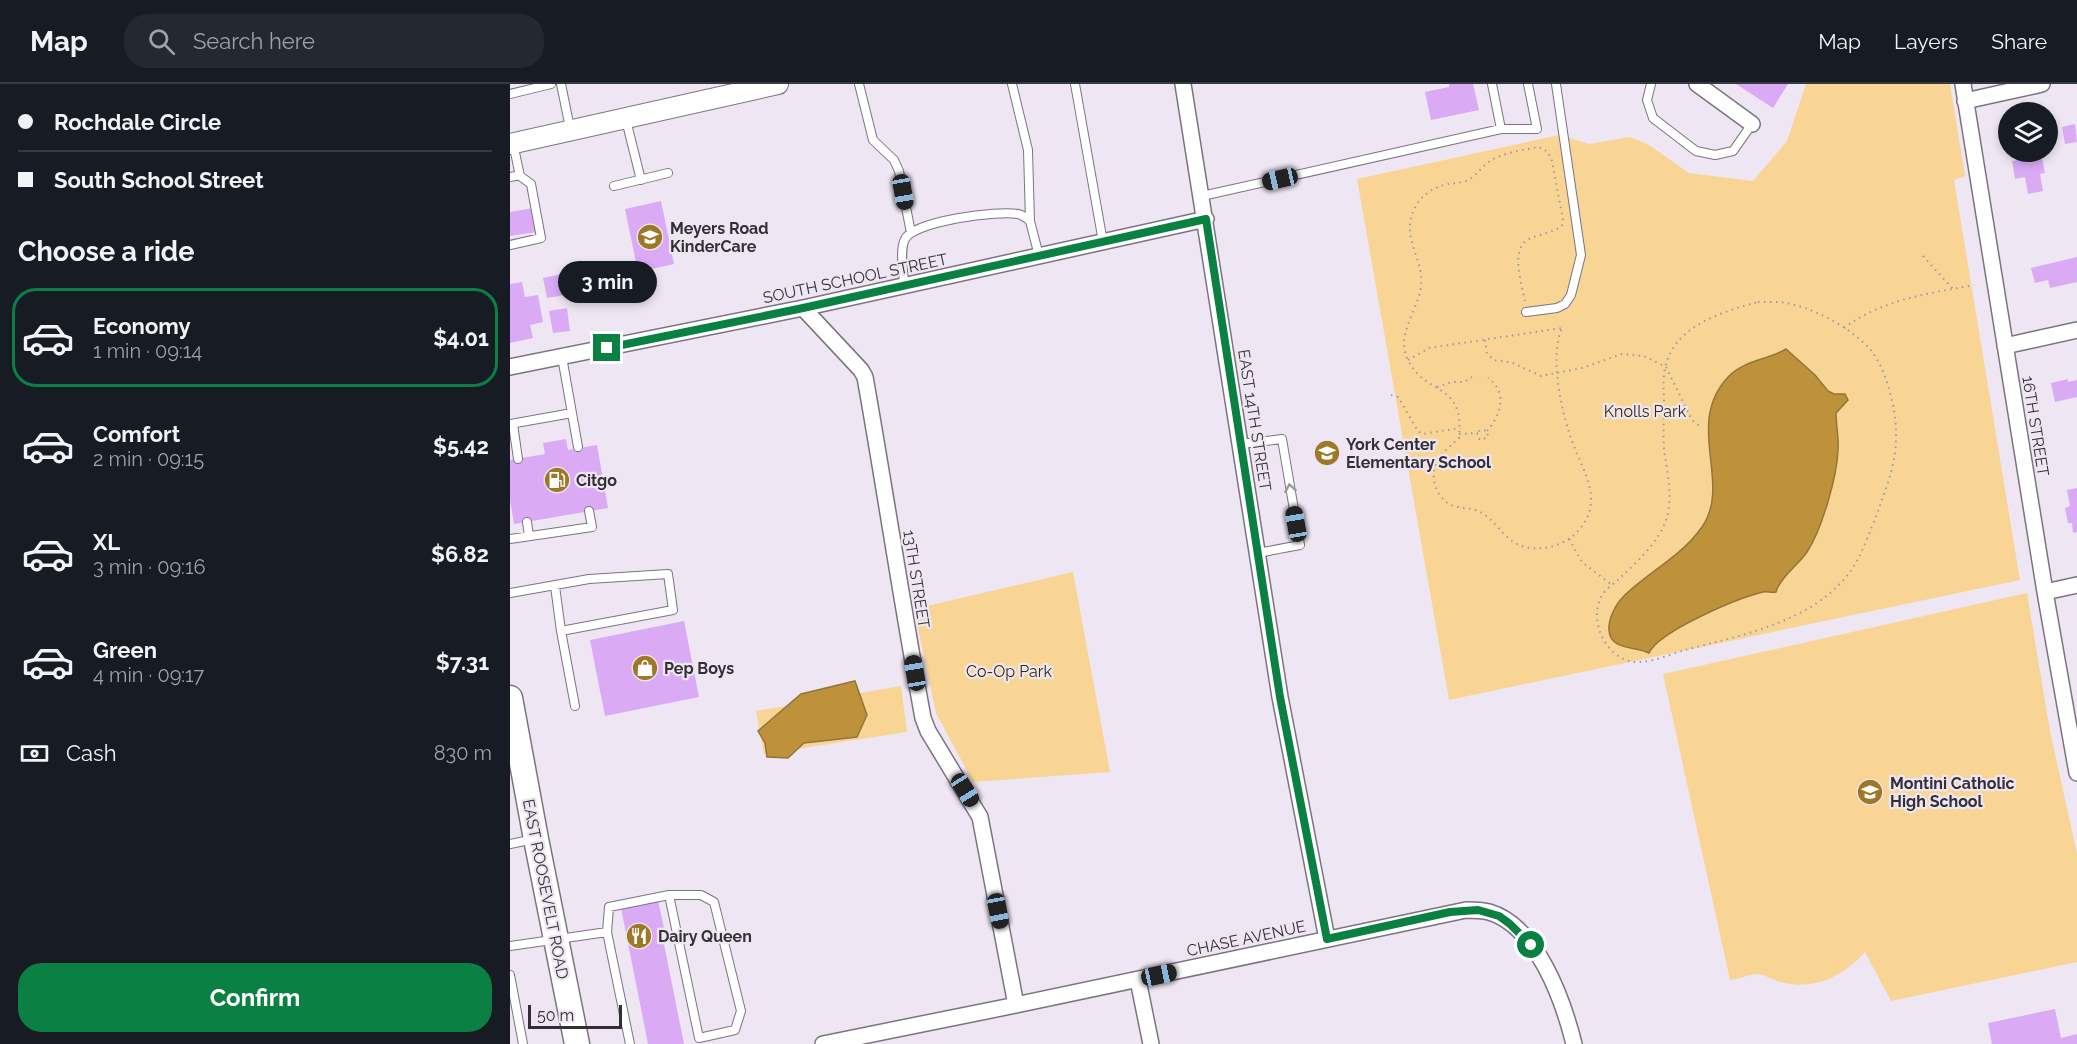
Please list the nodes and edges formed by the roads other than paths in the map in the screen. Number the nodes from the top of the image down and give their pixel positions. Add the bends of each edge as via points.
1 (551, 84) edge
2 (561, 84) edge
3 (778, 84) edge
4 (859, 84) edge
5 (1012, 84) edge
6 (1075, 84) edge
7 (1183, 84) edge
8 (1492, 84) edge
9 (1528, 84) edge
10 (1556, 84) edge
11 (1651, 84) edge
12 (1697, 84) edge
13 (1963, 84) edge
14 (2042, 84) edge
15 (510, 94) edge
16 (1965, 101) junction
17 (625, 117) junction
18 (1752, 124) joint
19 (1501, 129) junction
20 (570, 130) junction
21 (511, 144) edge
22 (668, 173) dead end
23 (520, 175) junction
24 (510, 177) edge
25 (641, 180) junction
26 (614, 186) dead end
27 (1202, 196) junction
28 (1206, 219) junction
29 (1030, 221) junction
30 (911, 233) junction
31 (1103, 242) junction
32 (510, 245) edge
33 (1039, 256) junction
34 (904, 286) junction
35 (803, 308) junction
36 (1526, 312) road end
37 (2077, 330) edge
38 (2005, 346) junction
39 (562, 357) junction
40 (510, 368) edge
41 (572, 413) junction
42 (512, 424) edge
43 (1241, 444) junction
44 (578, 447) dead end
45 (518, 459) dead end
46 (589, 512) dead end
47 (527, 522) dead end
48 (529, 536) junction
49 (510, 539) edge
50 (1258, 553) junction
51 (2077, 585) edge
52 (555, 586) junction
53 (2045, 591) junction
54 (510, 593) edge
55 (561, 632) junction
56 (510, 698) edge
57 (575, 706) dead end
58 (2077, 773) edge
59 (536, 839) junction
60 (510, 844) edge
61 (669, 895) junction
62 (607, 932) junction
63 (1327, 939) junction
64 (556, 940) junction
65 (510, 946) edge
66 (510, 975) edge
67 (1138, 980) junction
68 (512, 997) edge
69 (1016, 1005) junction
70 (523, 1044) edge
71 (577, 1044) edge
72 (630, 1044) edge
73 (823, 1044) edge
74 (1151, 1044) edge
75 (1574, 1044) edge

1 - 15 lane
2 - 20 lane
3 - 17 street
4 - 30 lane via 873,140 894,160 899,171
5 - 29 lane via 1028,150
6 - 31 lane
7 - 27 street, EAST 14TH STREET
8 - 19 lane
9 - 19 lane via 1538,129
10 - 36 lane via 1581,255 1565,304
11 - 18 lane via 1647,100 1653,118 1696,151 1715,155 1733,151
12 - 18 street
13 - 16 street, 16TH STREET
14 - 16 street
16 - 38 street, 16TH STREET
17 - 20 street
17 - 25 lane
19 - 27 lane
20 - 21 street
21 - 23 lane
22 - 25 lane
23 - 24 lane
23 - 32 lane via 531,184 541,238
25 - 26 lane
27 - 28 street, EAST 14TH STREET
28 - 31 street, SOUTH SCHOOL STREET
28 - 43 street, EAST 14TH STREET
29 - 30 lane via 1021,214 993,213 962,217
29 - 33 lane
30 - 34 lane via 903,248
31 - 33 street, SOUTH SCHOOL STREET
33 - 34 street, SOUTH SCHOOL STREET
34 - 35 street, SOUTH SCHOOL STREET
35 - 39 street, SOUTH SCHOOL STREET
35 - 69 street, 13TH STREET via 865,377 923,718 980,817
37 - 38 street
38 - 53 street, 16TH STREET
39 - 40 street, SOUTH SCHOOL STREET
39 - 41 lane
41 - 42 lane
41 - 44 lane
42 - 45 lane
43 - 50 street, EAST 14TH STREET
50 -> 43 lane via 1300,545 1282,439
46 - 48 lane via 592,527
47 - 48 lane
48 - 49 lane
50 - 63 street, EAST 14TH STREET via 1280,697
51 - 53 street
52 - 54 lane
52 - 55 lane
52 - 55 lane via 589,579 668,574 673,610
53 - 58 street, 16TH STREET
55 - 57 lane
56 - 59 main road, EAST ROOSEVELT ROAD
59 - 60 lane
59 - 64 main road, EAST ROOSEVELT ROAD
61 - 61 lane via 699,1038 735,1030 741,1011 714,902 701,895
61 - 62 lane via 609,908
62 - 64 lane
62 - 72 lane
63 - 67 street, CHASE AVENUE
63 - 75 street, CHASE AVENUE via 1458,911 1478,910 1499,916 1521,933 1541,960 1560,999
64 - 65 lane
64 - 71 main road, EAST ROOSEVELT ROAD
66 - 68 lane
67 - 69 street, CHASE AVENUE
67 - 74 street
68 - 70 lane
69 - 73 street, CHASE AVENUE

